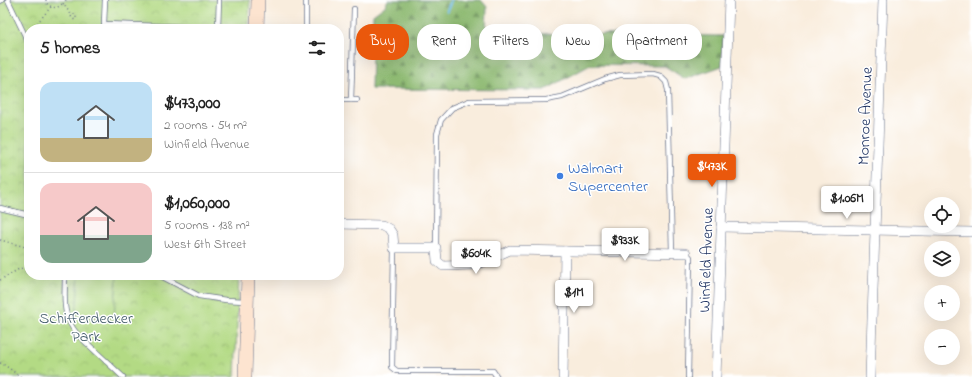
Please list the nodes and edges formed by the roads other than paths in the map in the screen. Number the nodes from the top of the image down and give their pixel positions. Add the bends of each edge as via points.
1 (8, 0) edge
2 (105, 0) edge
3 (219, 0) edge
4 (258, 0) edge
5 (306, 0) edge
6 (729, 0) edge
7 (883, 0) edge
8 (354, 9) dead end
9 (104, 24) edge
10 (218, 24) edge
11 (257, 24) edge
12 (306, 24) edge
13 (24, 34) edge
14 (344, 100) edge
15 (0, 208) edge
16 (24, 214) edge
17 (344, 224) edge
18 (721, 227) junction
19 (875, 231) junction
20 (972, 232) edge
21 (394, 248) junction
22 (436, 248) junction
23 (565, 251) junction
24 (672, 252) junction
25 (686, 253) joint
26 (65, 280) edge
27 (169, 280) edge
28 (248, 280) edge
29 (247, 302) junction
30 (122, 377) edge
31 (245, 377) edge
32 (497, 377) edge
33 (563, 377) edge
34 (688, 377) edge
35 (716, 377) edge
36 (870, 377) edge

1 - 13 lane
2 - 9 lane
3 - 10 lane
4 - 11 main road
5 - 12 lane
6 - 18 street, Winfield Avenue
7 - 19 street, Monroe Avenue
8 - 14 lane via 354,100
15 - 16 lane
17 - 21 street via 382,225 393,235
18 - 19 street
18 - 35 street, Winfield Avenue
19 - 20 street
19 - 36 street, Monroe Avenue
21 - 22 street
21 - 32 lane via 392,367 397,371 493,371
22 - 23 street via 437,261 443,266 481,263 510,250
22 - 24 lane via 437,134 441,120 452,108 469,101 546,100 562,97 620,75 653,74 666,82 668,90
23 - 24 street
23 - 33 street
24 - 25 street
25 - 34 lane via 690,257
26 - 30 lane via 64,304 72,327
27 - 29 lane via 199,296
28 - 29 main road
29 - 31 main road

